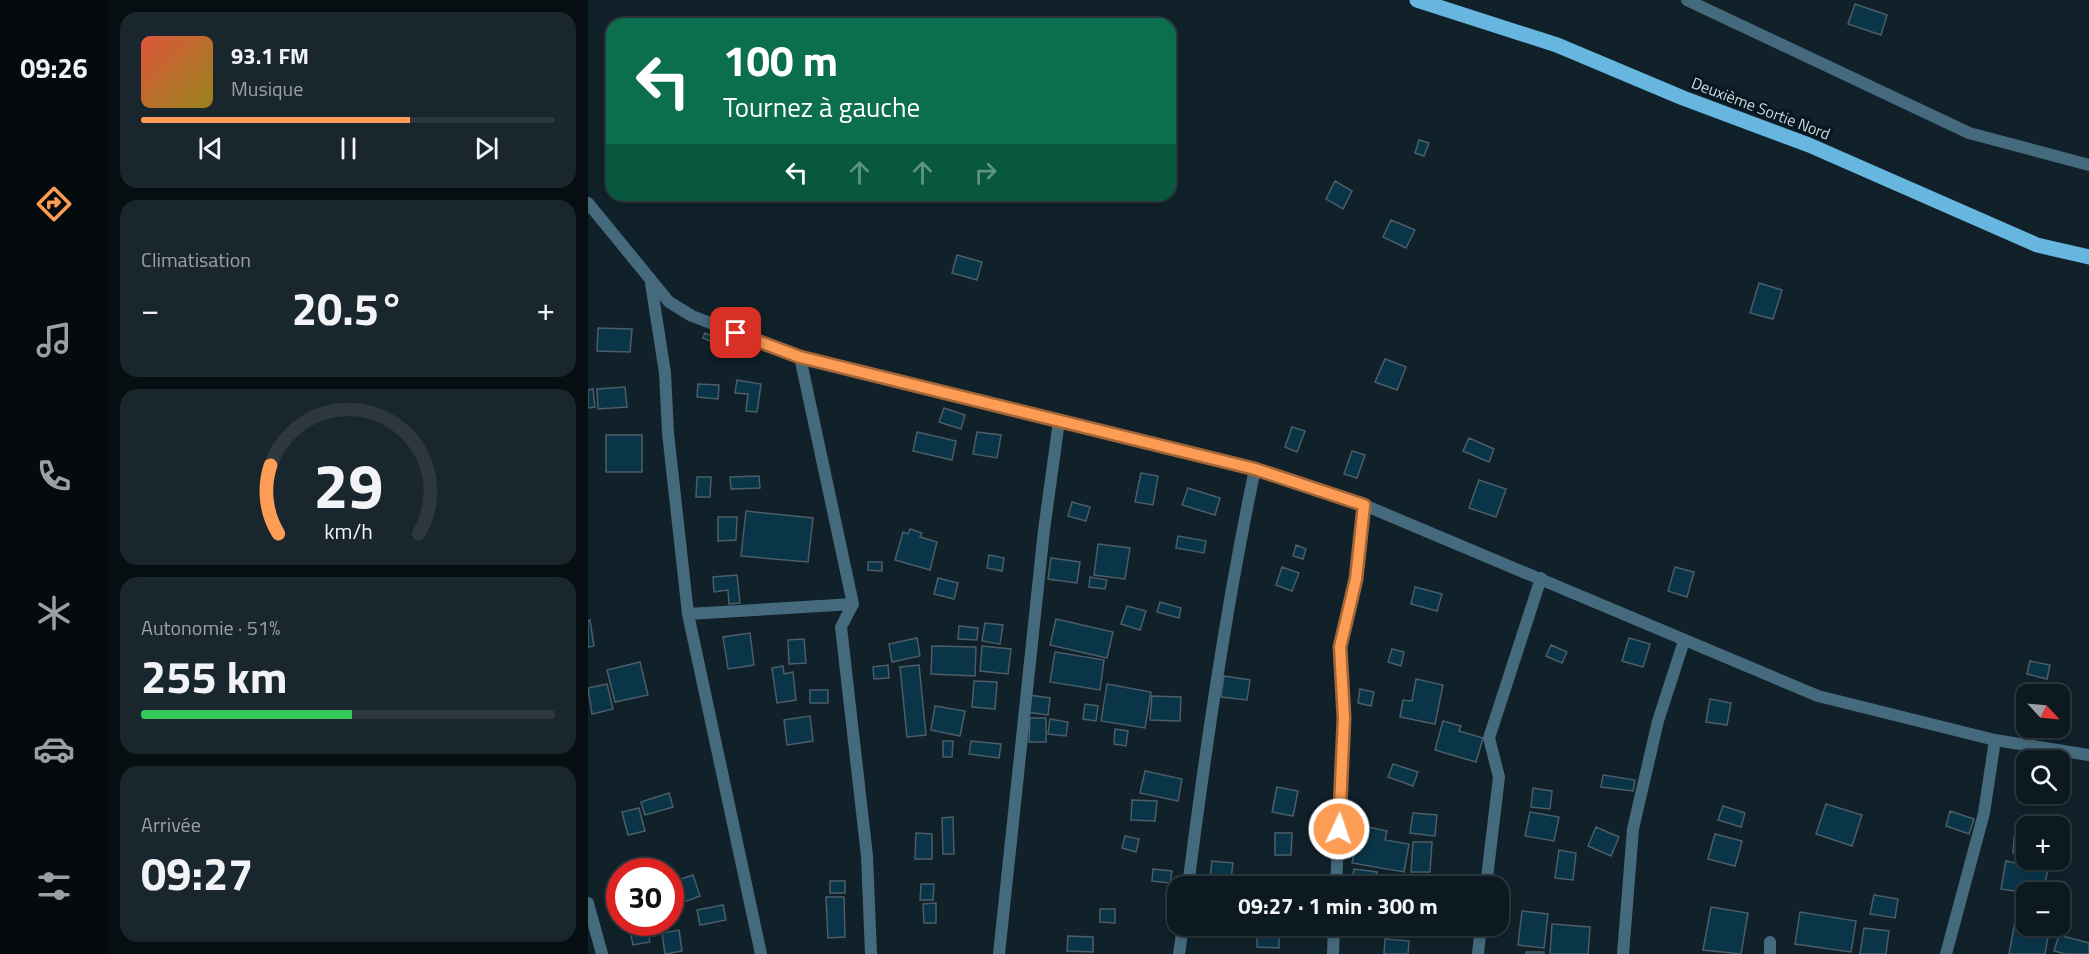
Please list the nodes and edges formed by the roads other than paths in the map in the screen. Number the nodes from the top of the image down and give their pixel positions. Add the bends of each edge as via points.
1 (1417, 0) edge
2 (1687, 0) edge
3 (2089, 165) edge
4 (588, 203) edge
5 (2089, 257) edge
6 (651, 283) junction
7 (800, 357) junction
8 (1059, 421) junction
9 (1255, 469) junction
10 (1364, 505) junction
11 (1541, 578) junction
12 (853, 604) junction
13 (688, 614) junction
14 (1684, 641) junction
15 (1995, 740) junction
16 (2089, 755) edge
17 (1189, 876) edge
18 (1336, 876) edge
19 (1487, 876) edge
20 (588, 903) edge
21 (1182, 936) edge
22 (1334, 936) edge
23 (1480, 936) edge
24 (602, 954) edge
25 (761, 954) edge
26 (871, 954) edge
27 (999, 954) edge
28 (1179, 954) edge
29 (1333, 954) edge
30 (1478, 954) edge
31 (1623, 954) edge
32 (1946, 954) edge

1 - 5 main road, Deuxième Sortie Nord via 1557,45 1809,145 2037,245
2 - 3 street via 1969,133
4 - 6 street
6 - 7 street via 669,302 693,316
6 - 13 street via 665,373
7 - 8 street
7 - 12 street
8 - 9 street
8 - 27 street
9 - 10 street
9 - 17 street via 1237,556
10 - 11 street
10 - 18 street via 1356,579 1340,647 1344,718
11 - 14 street
11 - 19 street via 1489,738 1499,777
12 - 13 street
12 - 26 street via 841,627 867,856
13 - 25 street
14 - 15 street via 1818,696
14 - 31 street via 1658,722 1633,829
15 - 16 street
15 - 32 street via 1984,813
20 - 24 street
21 - 28 street
22 - 29 street
23 - 30 street

